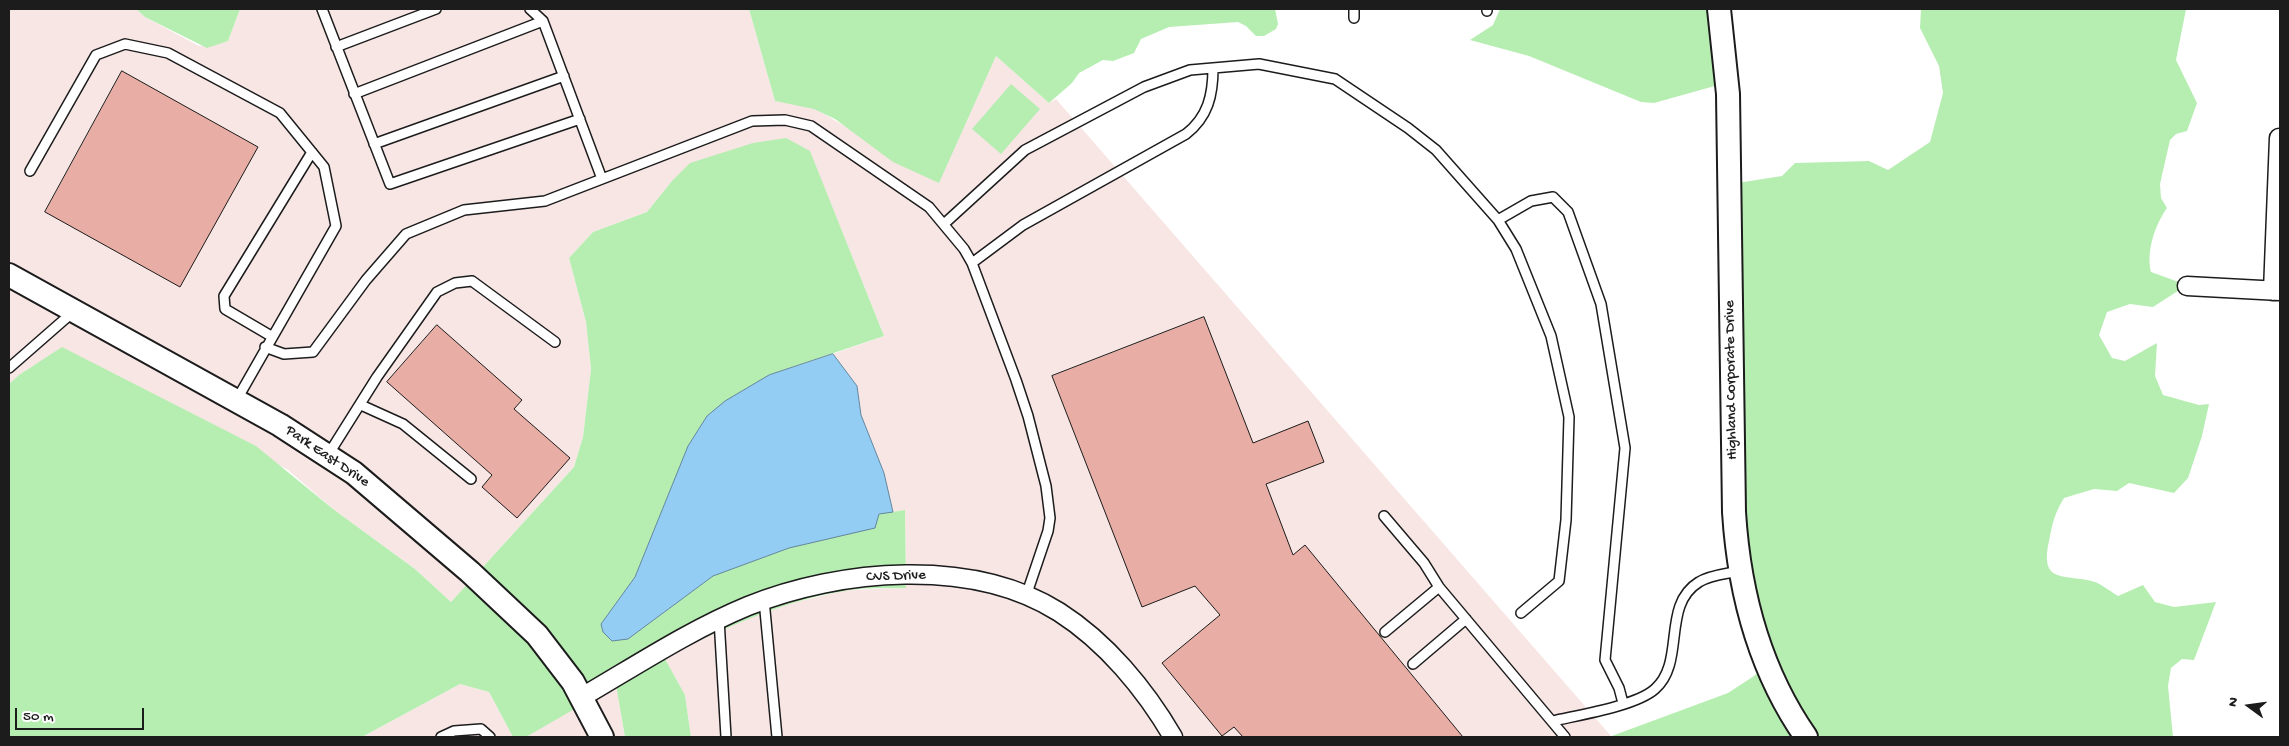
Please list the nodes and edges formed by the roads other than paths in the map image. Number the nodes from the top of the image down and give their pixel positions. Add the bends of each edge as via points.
1 (322, 9) edge
2 (436, 9) edge
3 (530, 9) edge
4 (1719, 9) edge
5 (544, 21) junction
6 (336, 47) junction
7 (1213, 68) junction
8 (564, 76) junction
9 (354, 94) junction
10 (580, 119) junction
11 (2279, 138) edge
12 (374, 144) junction
13 (312, 152) junction
14 (30, 171) dead end
15 (602, 179) junction
16 (1498, 220) junction
17 (944, 224) junction
18 (972, 263) junction
19 (9, 275) edge
20 (2187, 286) dead end
21 (2277, 291) edge
22 (73, 312) junction
23 (271, 336) junction
24 (556, 342) dead end
25 (265, 347) junction
26 (9, 368) edge
27 (235, 401) junction
28 (361, 405) junction
29 (328, 455) junction
30 (471, 479) dead end
31 (1384, 516) dead end
32 (1739, 571) junction
33 (1439, 587) junction
34 (1026, 596) junction
35 (764, 600) junction
36 (1520, 614) dead end
37 (719, 619) junction
38 (1466, 619) junction
39 (1385, 632) dead end
40 (1413, 664) dead end
41 (582, 697) junction
42 (1623, 703) junction
43 (1553, 721) junction
44 (441, 737) edge
45 (490, 737) edge
46 (602, 737) edge
47 (726, 737) edge
48 (777, 737) edge
49 (1173, 737) edge
50 (1566, 737) edge
51 (1806, 737) edge

1 - 6 lane
2 - 6 lane
3 - 5 lane
4 - 32 street, Highland Corporate Drive via 1728,94 1734,512
5 - 8 lane
5 - 9 lane
6 - 9 lane
7 - 16 lane via 1259,64 1335,79 1436,150
7 - 17 lane via 1190,70 1144,87 1025,150
7 - 18 lane via 1209,104 1197,125 1186,134 1023,225
8 - 10 lane
8 - 12 lane
9 - 12 lane
10 - 12 lane via 390,184
10 - 15 lane
11 - 21 street
13 - 14 lane via 280,113 168,52 125,44 96,54
13 - 23 lane via 324,167 336,226
13 - 23 lane via 224,296 225,309
15 - 17 lane via 752,121 785,120 810,126 929,207
15 - 25 lane via 545,201 464,210 406,234 366,280 313,352 284,354
16 - 36 lane via 1516,249 1551,336 1569,417 1566,520 1559,581
16 - 42 lane via 1531,201 1553,197 1568,212 1601,304 1625,448 1605,660
17 - 18 lane
18 - 34 lane via 1028,416 1047,494 1048,532
19 - 22 street, Park East Drive
20 - 21 street
22 - 26 lane
22 - 27 street, Park East Drive
23 - 25 lane
24 - 28 lane via 472,281 455,283 437,292
25 - 27 lane
27 - 29 street, Park East Drive
28 - 29 lane
28 - 30 lane via 403,424
29 - 41 street, Park East Drive via 377,491 524,621 550,650
31 - 33 lane via 1424,563
32 - 42 lane via 1708,578 1693,586 1680,608 1671,660 1661,684 1646,696
32 - 51 street, Highland Corporate Drive via 1765,660
33 - 38 lane
33 - 39 lane
34 - 35 street, CVS Drive via 976,581 907,575 835,581
34 - 49 street, CVS Drive via 1059,612 1099,643 1140,690
35 - 37 street, CVS Drive
35 - 48 lane
37 - 41 street, CVS Drive
37 - 47 lane
38 - 40 lane
38 - 43 lane
41 - 46 street, Park East Drive
42 - 43 lane
43 - 50 lane
44 - 45 lane via 454,731 481,729

